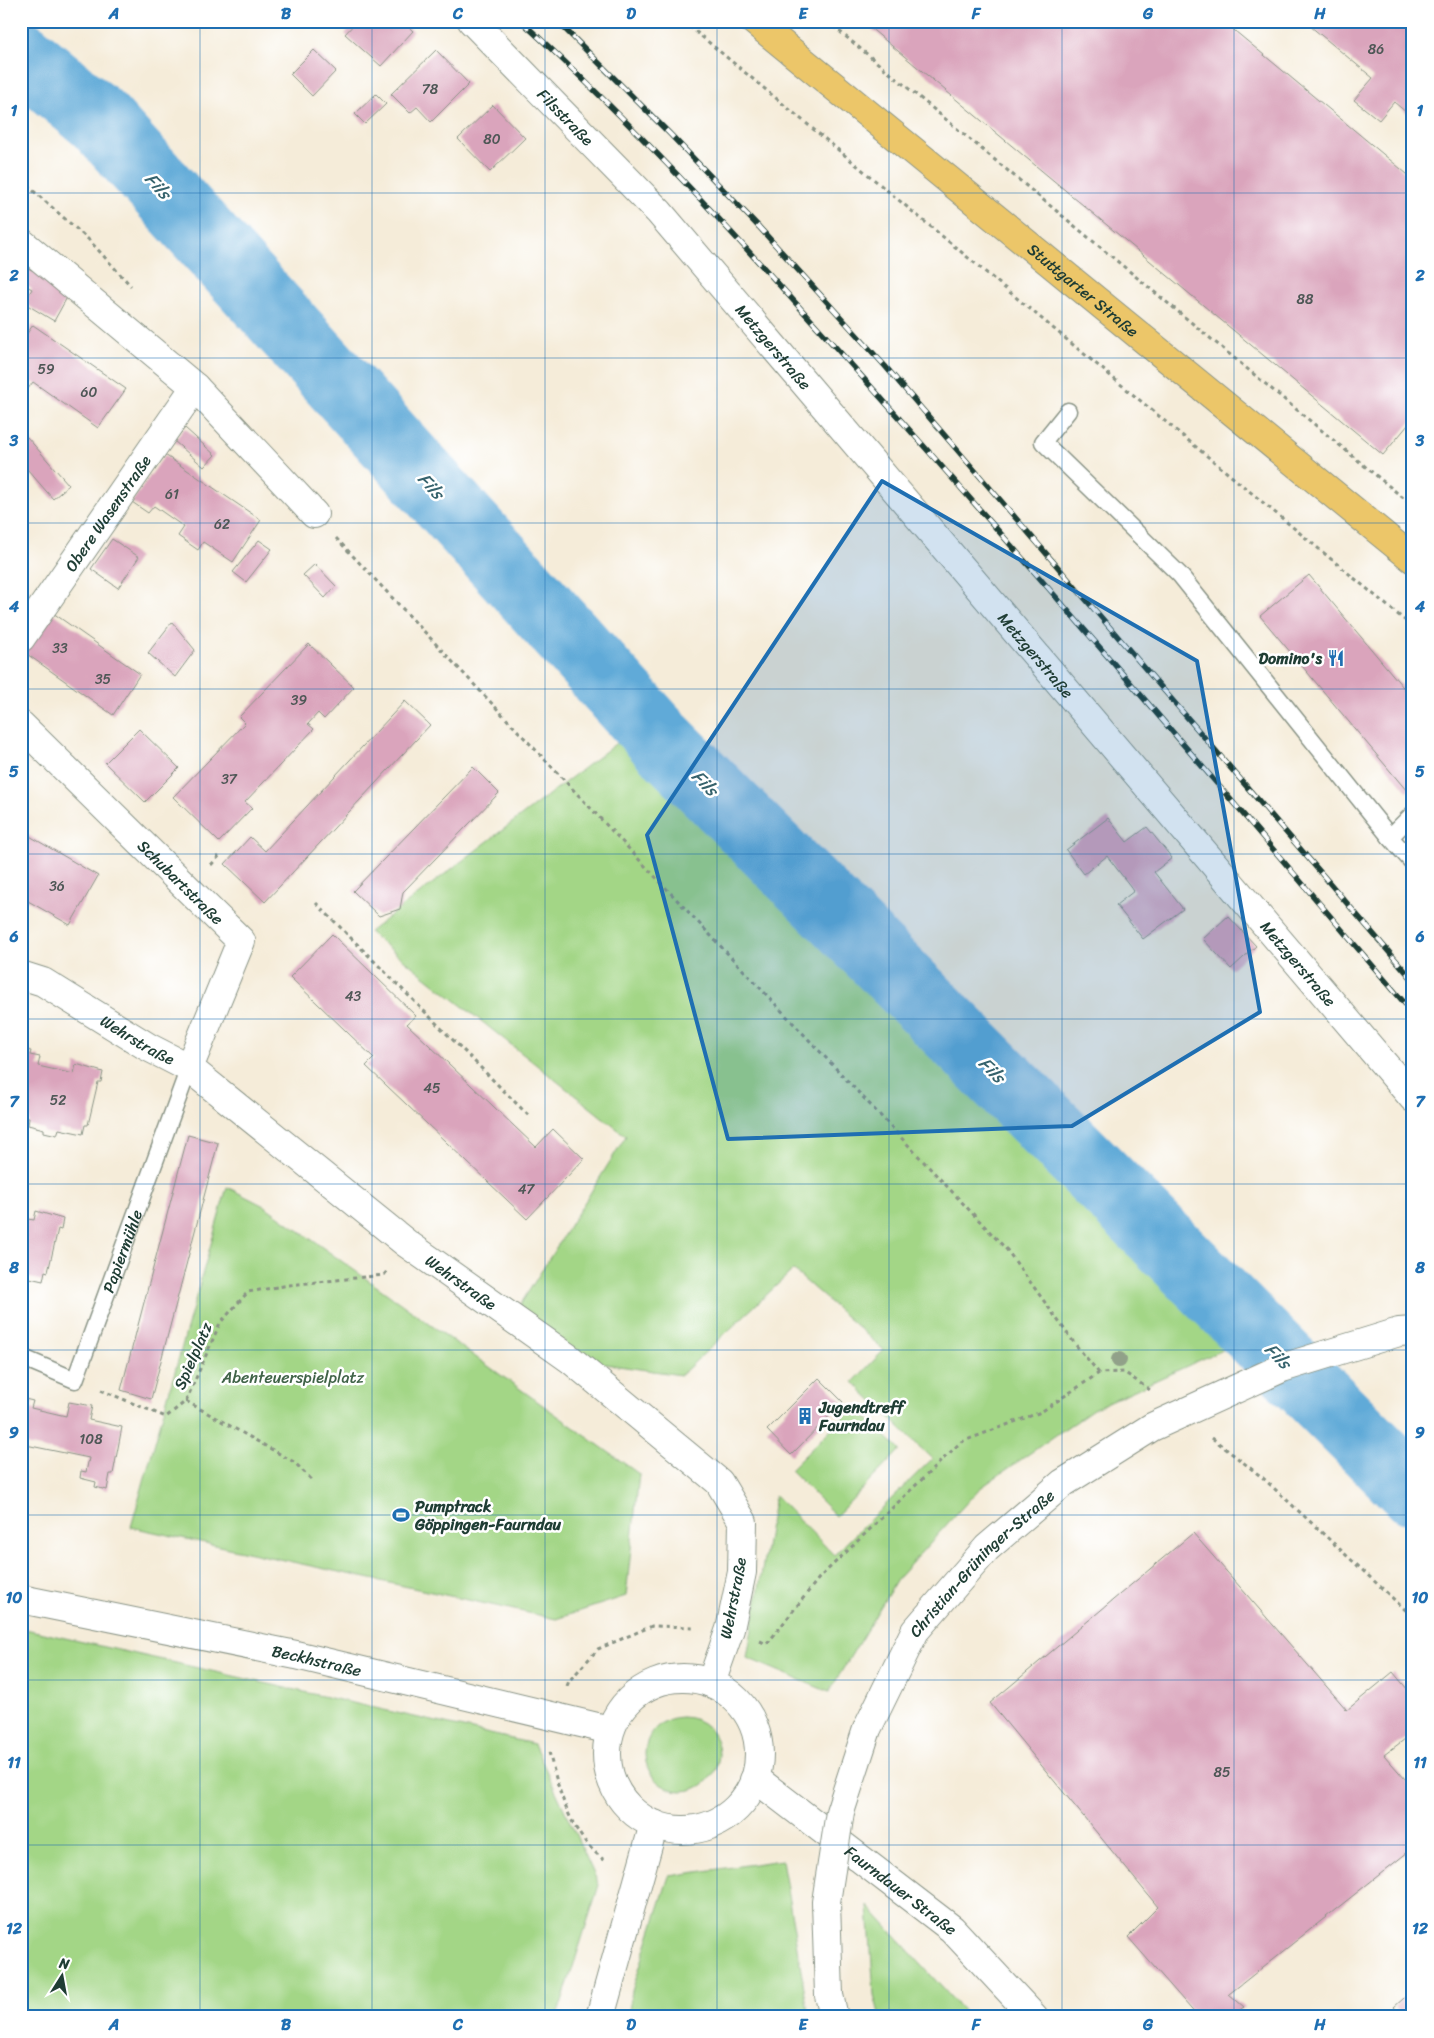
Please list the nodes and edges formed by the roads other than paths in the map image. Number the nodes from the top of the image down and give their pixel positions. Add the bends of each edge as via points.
1 (472, 21) edge
2 (754, 21) edge
3 (659, 212) joint
4 (21, 242) edge
5 (195, 387) junction
6 (1068, 411) dead end
7 (314, 514) road end
8 (1413, 560) edge
9 (21, 638) edge
10 (21, 725) edge
11 (1413, 814) edge
12 (1390, 837) junction
13 (1413, 863) edge
14 (21, 975) edge
15 (188, 1068) junction
16 (1413, 1098) edge
17 (1413, 1331) edge
18 (21, 1357) edge
19 (21, 1599) edge
20 (711, 1683) junction
21 (610, 1730) junction
22 (754, 1780) junction
23 (654, 1824) junction
24 (832, 2006) edge
25 (600, 2017) edge
26 (1034, 2017) edge

1 - 3 street, Filsstraße
2 - 8 main road, Stuttgarter Straße
3 - 16 street, Metzgerstraße
4 - 5 street
5 - 7 street
5 - 9 street, Obere Wasenstraße
6 - 12 lane via 1043,442 1180,575
10 - 15 street, Schubartstraße via 241,941
11 - 12 lane
12 - 13 lane
14 - 15 street, Wehrstraße via 43,982
15 - 18 lane, Papiermühle via 75,1380
15 - 20 street, Wehrstraße via 406,1243 570,1359 719,1482 744,1522 742,1572 730,1629
17 - 24 street, Christian-Grüninger-Straße, bridge via 1399,1332 1282,1368 1152,1427 1063,1483 987,1548 915,1632 867,1728 840,1812 826,1902
19 - 21 street, Beckhstraße via 296,1654
20 - 21 street via 687,1678 662,1681 639,1691 621,1708
20 - 22 street via 733,1696 750,1716 758,1740 759,1765
21 - 23 street via 606,1755 611,1780 623,1801 641,1818
22 - 23 street via 736,1810 714,1824 690,1830
22 - 26 street, Faurndauer Straße via 952,1929
23 - 25 street

